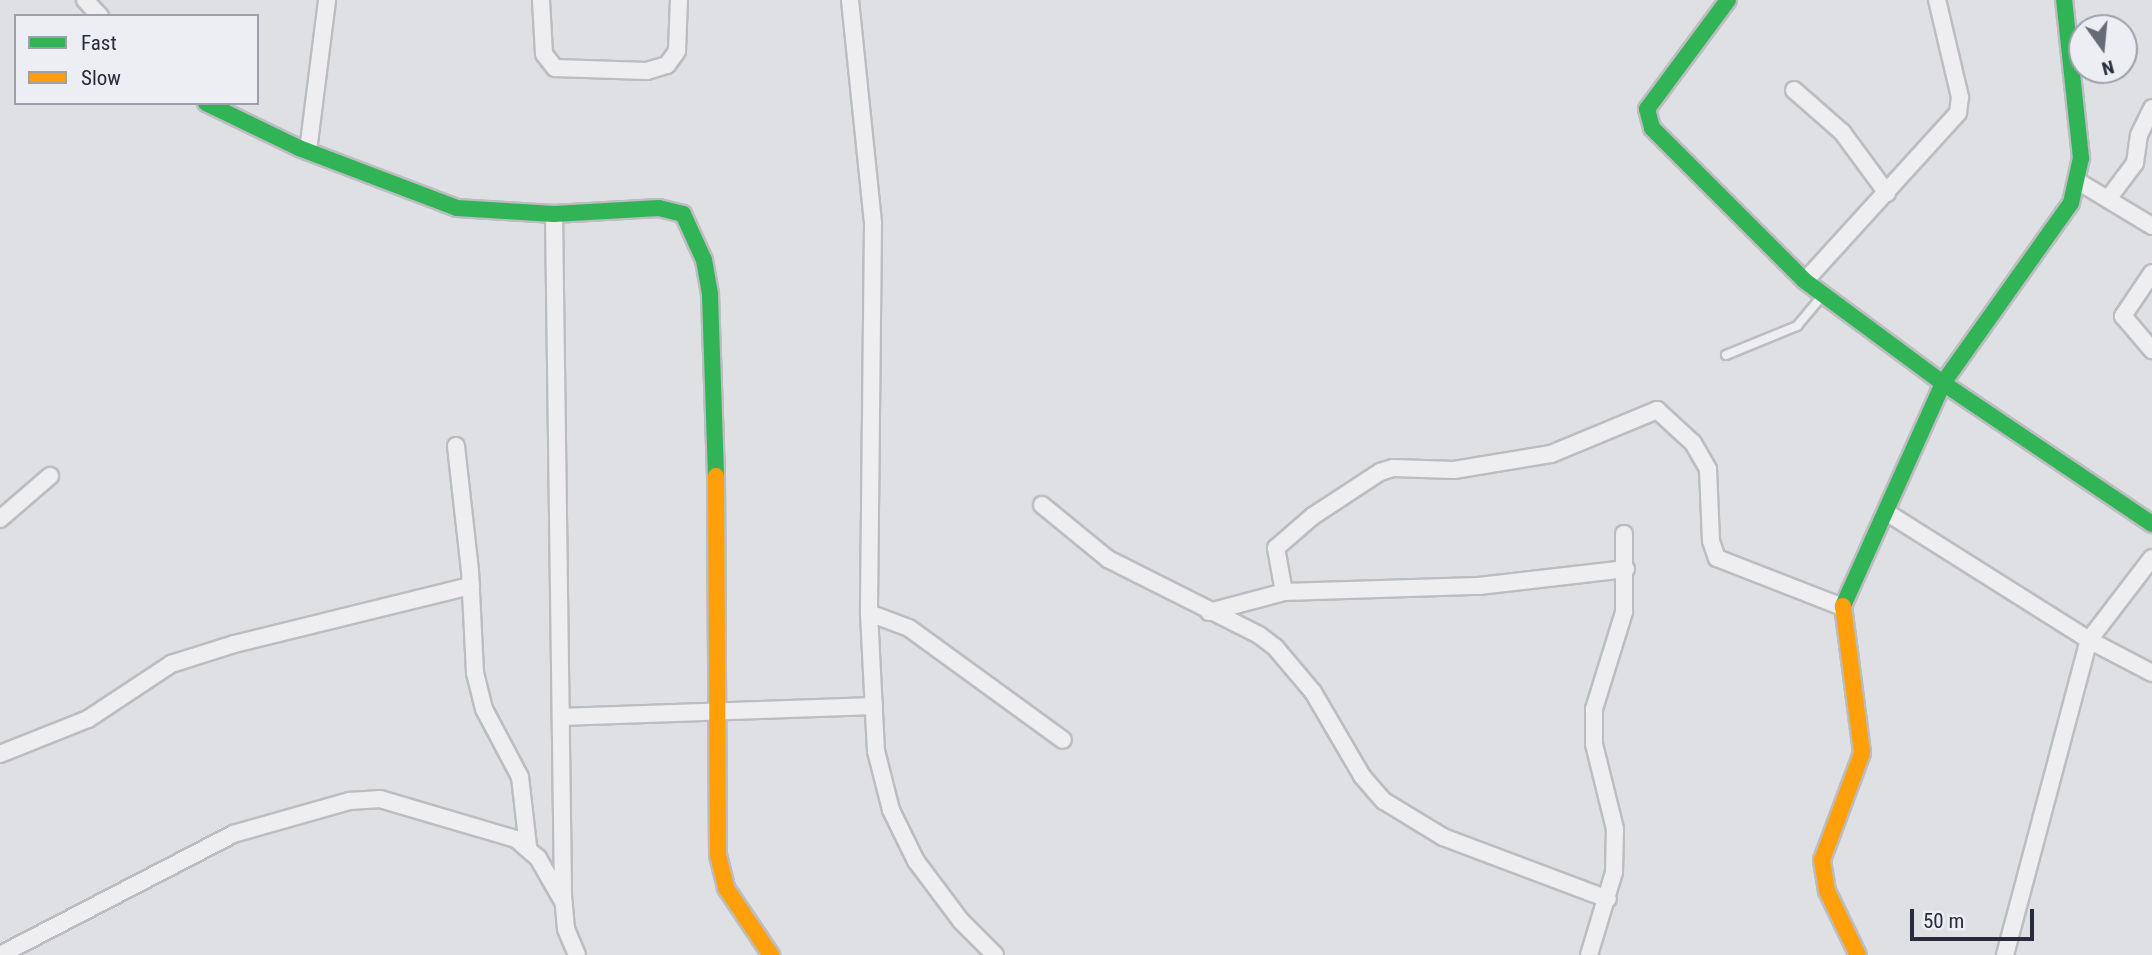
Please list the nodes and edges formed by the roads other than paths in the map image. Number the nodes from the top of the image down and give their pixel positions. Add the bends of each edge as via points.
1 (85, 0) edge
2 (327, 0) edge
3 (541, 0) edge
4 (679, 0) edge
5 (850, 0) edge
6 (1728, 0) edge
7 (1937, 0) edge
8 (2064, 0) edge
9 (98, 14) edge
10 (1794, 90) dead end
11 (210, 105) edge
12 (2152, 108) edge
13 (309, 151) junction
14 (2079, 181) junction
15 (1887, 193) junction
16 (2108, 199) junction
17 (554, 214) junction
18 (2152, 226) edge
19 (2152, 273) edge
20 (1805, 281) junction
21 (1823, 294) junction
22 (2152, 349) edge
23 (1726, 355) dead end
24 (1943, 383) junction
25 (456, 446) dead end
26 (50, 476) dead end
27 (1042, 505) dead end
28 (1886, 512) junction
29 (0, 519) edge
30 (2152, 524) edge
31 (1624, 534) dead end
32 (2152, 558) edge
33 (1626, 569) junction
34 (471, 586) junction
35 (1283, 592) junction
36 (1843, 607) junction
37 (1209, 612) junction
38 (869, 613) junction
39 (2089, 640) junction
40 (2152, 673) edge
41 (874, 706) junction
42 (718, 712) junction
43 (561, 717) junction
44 (1063, 740) dead end
45 (0, 754) edge
46 (528, 846) junction
47 (1608, 898) junction
48 (564, 903) junction
49 (0, 955) edge
50 (577, 955) edge
51 (771, 955) edge
52 (995, 955) edge
53 (1589, 955) edge
54 (1857, 955) edge
55 (2005, 955) edge

1 - 9 street
2 - 13 street
3 - 4 street via 544,54 555,68 647,71 667,65 677,51
5 - 38 street via 873,224
6 - 20 street via 1652,99 1647,120
7 - 15 street via 1961,106
8 - 14 street via 2081,158
10 - 15 street via 1842,132
11 - 13 street
12 - 16 street via 2139,135 2135,163
13 - 17 street via 457,208
14 - 16 street
14 - 24 street via 2056,230
15 - 20 street
16 - 18 street
17 - 42 street via 673,210 683,214 700,245 709,279 716,419
17 - 43 street
19 - 22 street via 2123,316
20 - 21 street
21 - 23 lane via 1797,326
21 - 24 street
24 - 28 street
24 - 30 street
25 - 34 street
26 - 29 street
27 - 37 street via 1108,559
28 - 36 street
28 - 39 street
31 - 33 street
32 - 39 street
33 - 35 street via 1479,586
33 - 47 street via 1620,628 1594,709 1594,744 1615,829
34 - 45 street via 234,644 171,664 88,719
34 - 46 street via 475,673 484,709 520,777
35 - 36 street via 1276,548 1313,516 1380,472 1392,468 1454,470 1551,454 1657,410 1693,443 1708,469 1711,541 1717,558
35 - 37 street
36 - 54 street via 1862,753 1822,860 1827,891
37 - 47 street via 1275,647 1313,692 1362,776 1384,801 1443,837
38 - 41 street
38 - 44 street via 909,628
39 - 40 street
39 - 55 street
41 - 42 street
41 - 52 street via 876,751 891,810 916,861 961,921
42 - 43 street
42 - 51 street via 722,874 737,908
43 - 48 street
46 - 48 street
46 - 49 street via 466,822 380,799 350,801 233,834
47 - 53 street
48 - 50 street via 566,929

